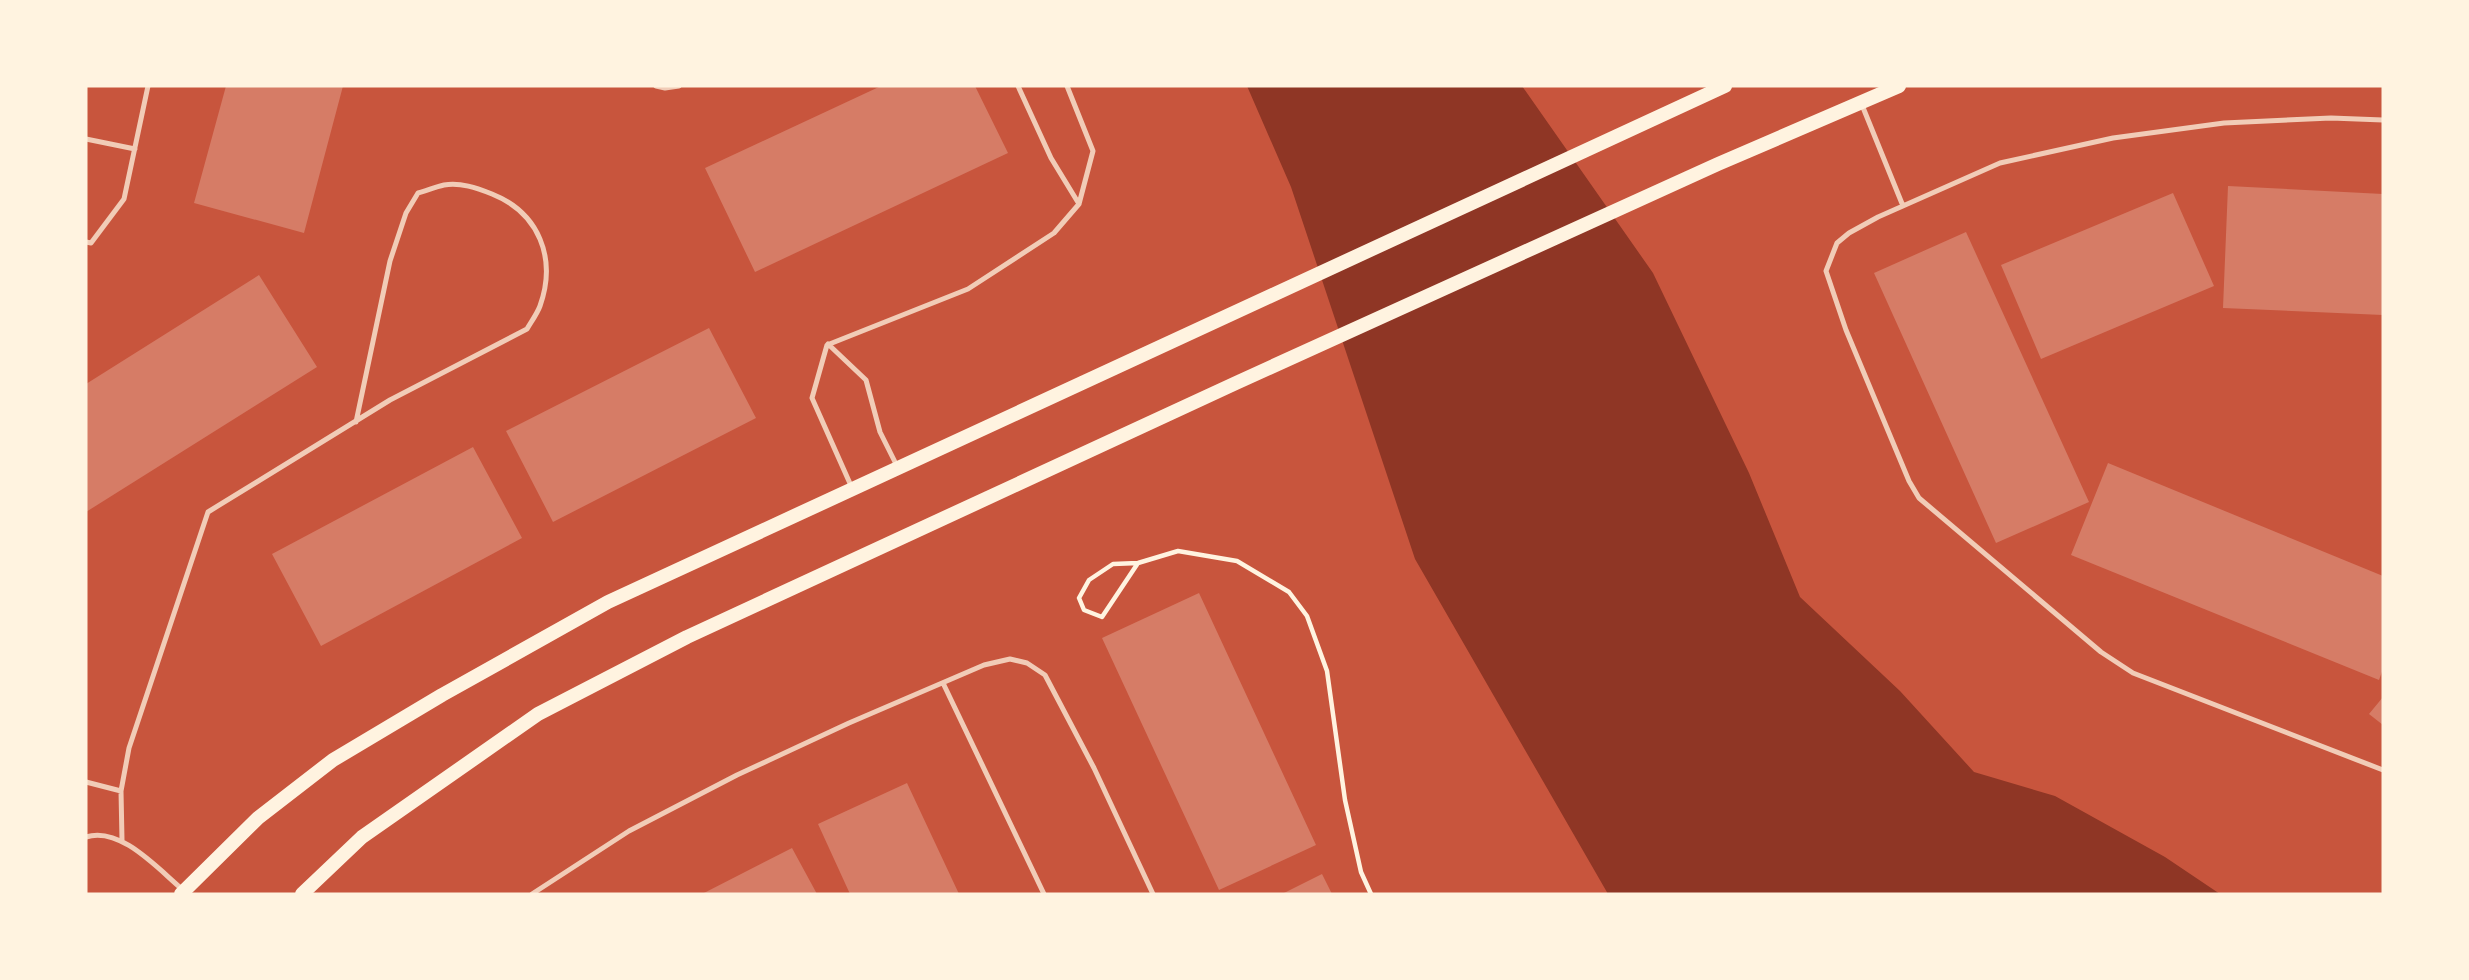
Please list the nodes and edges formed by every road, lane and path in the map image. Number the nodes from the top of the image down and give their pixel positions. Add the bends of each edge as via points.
1 (148, 86) edge
2 (656, 86) edge
3 (679, 86) edge
4 (1018, 86) edge
5 (1068, 86) edge
6 (1725, 86) edge
7 (1866, 86) edge
8 (1899, 86) edge
9 (1861, 102) junction
10 (2383, 120) edge
11 (86, 139) edge
12 (135, 149) junction
13 (1079, 204) junction
14 (1903, 206) junction
15 (86, 242) edge
16 (828, 344) junction
17 (356, 422) junction
18 (898, 468) junction
19 (853, 489) junction
20 (1138, 563) junction
21 (943, 683) junction
22 (2383, 770) edge
23 (86, 782) edge
24 (121, 791) junction
25 (86, 837) edge
26 (122, 840) junction
27 (183, 893) edge
28 (306, 893) edge
29 (532, 894) edge
30 (1044, 894) edge
31 (1153, 894) edge
32 (1371, 894) edge

1 - 12 lane
2 - 3 lane
4 - 13 lane via 1051,158
5 - 13 lane via 1093,151
6 - 18 main road
7 - 9 main road
8 - 9 main road
9 - 14 lane
9 - 28 main road via 687,637 538,715 362,836
10 - 14 lane via 2224,123 2113,138 2000,163
11 - 12 lane
12 - 15 lane via 124,199 91,243
13 - 16 lane via 1054,233 968,289
14 - 22 lane via 1837,243 1826,271 1846,330 1919,498 2101,652 2133,673
16 - 18 lane via 866,380 880,432
16 - 19 lane via 812,398
17 - 17 lane via 527,329 540,308 546,285 545,249 530,219 506,200 474,187 446,184 418,193 390,261
17 - 24 lane via 208,512 137,722
18 - 19 main road
19 - 27 main road via 608,602 344,754 258,818
20 - 20 path via 1113,564 1089,580 1079,598 1084,610 1102,617
20 - 32 path via 1178,551 1237,561 1289,592 1307,616 1327,671 1345,800 1361,872
21 - 29 lane via 725,781 629,831
21 - 30 lane
21 - 31 lane via 1010,659 1045,675
23 - 24 lane
24 - 26 lane
25 - 26 lane via 96,834
26 - 27 lane

